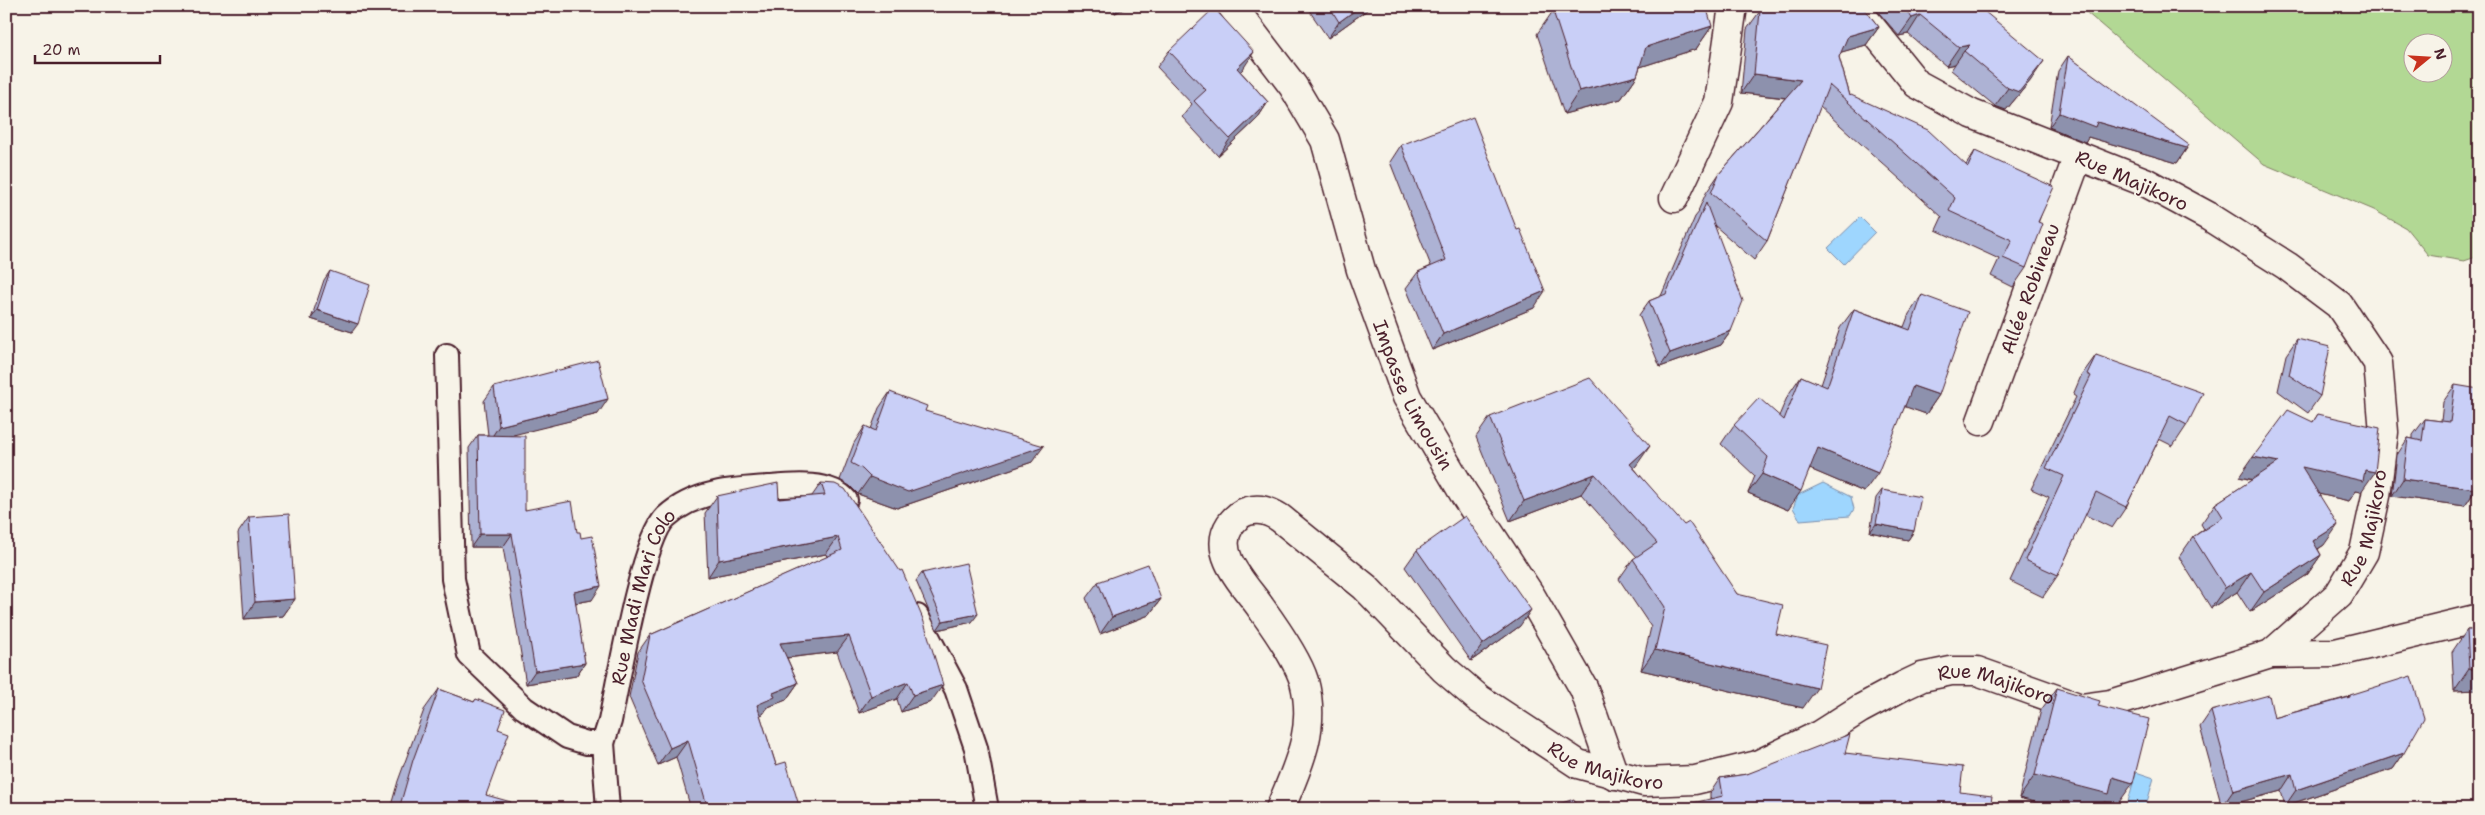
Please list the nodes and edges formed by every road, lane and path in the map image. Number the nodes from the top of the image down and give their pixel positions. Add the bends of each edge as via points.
1 (1232, 6) edge
2 (1733, 6) edge
3 (1854, 6) edge
4 (2078, 156) junction
5 (1674, 198) dead end
6 (447, 355) dead end
7 (1981, 421) dead end
8 (860, 517) edge
9 (909, 598) edge
10 (2479, 618) edge
11 (2270, 654) junction
12 (603, 743) junction
13 (1614, 775) junction
14 (608, 809) edge
15 (987, 809) edge
16 (1280, 809) edge

1 - 13 street, Impasse Limousin via 1293,86 1325,140 1360,270 1407,398 1464,494 1532,596 1584,689
2 - 5 street via 1719,102
3 - 4 street, Rue Majikoro via 1917,84 1972,114
4 - 7 street, Allée Robineau
4 - 11 street, Rue Majikoro via 2145,182 2208,216 2287,266 2339,305 2378,363 2384,432 2376,496 2364,552 2340,594
6 - 12 lane via 453,579 469,655 524,708 567,737 588,744
8 - 12 lane, Rue Madi Mari Colo via 844,497 827,488 784,485 728,490 687,502 664,518 648,551
9 - 15 lane via 924,633 956,689 976,748
10 - 11 street via 2335,653
11 - 13 street, Rue Majikoro via 2110,704 2081,708 1977,671 1951,671 1922,677 1903,686 1819,735 1757,765 1694,780 1644,782
12 - 14 lane
13 - 16 street, Rue Majikoro via 1578,764 1479,699 1444,669 1366,587 1280,518 1257,509 1234,519 1227,530 1224,543 1227,557 1236,576 1262,608 1304,680 1309,711 1306,744

